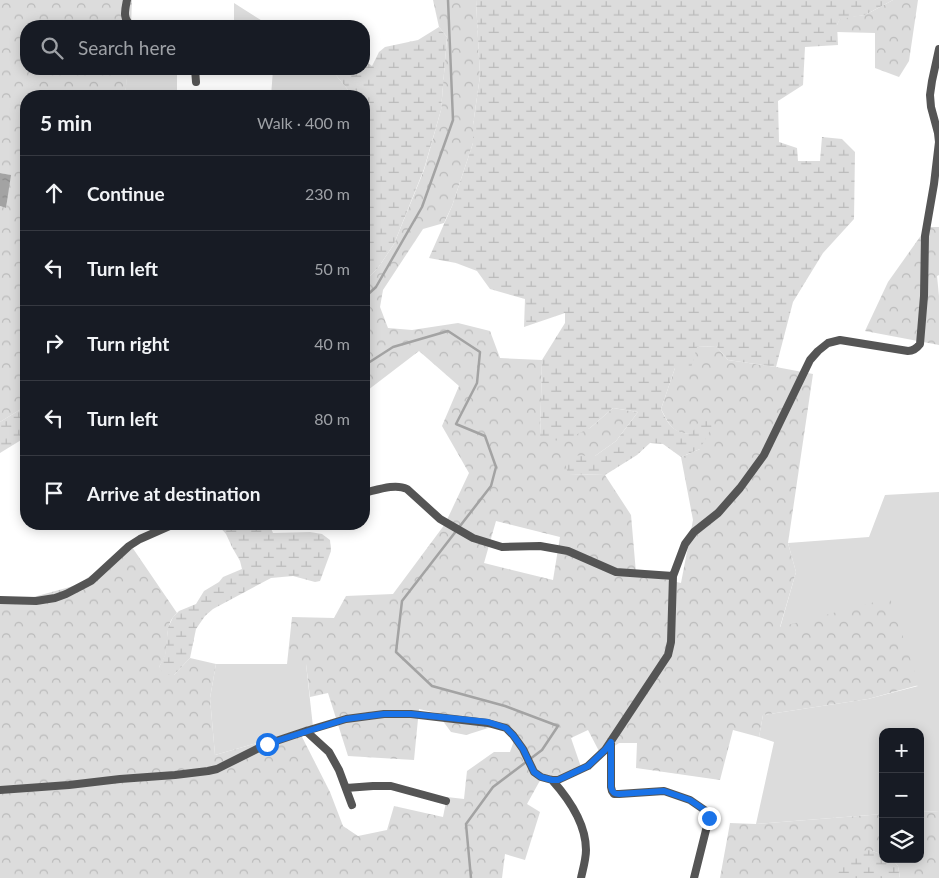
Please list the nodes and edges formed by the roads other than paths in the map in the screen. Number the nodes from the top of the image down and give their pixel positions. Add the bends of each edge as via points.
1 (127, 0) edge
2 (127, 20) edge
3 (939, 49) edge
4 (195, 75) edge
5 (196, 82) dead end
6 (370, 492) edge
7 (160, 530) edge
8 (673, 576) junction
9 (0, 600) edge
10 (306, 731) junction
11 (611, 742) junction
12 (552, 780) junction
13 (346, 788) junction
14 (0, 790) edge
15 (446, 801) dead end
16 (352, 805) dead end
17 (582, 878) edge
18 (694, 878) edge

1 - 2 street via 124,14
3 - 8 street via 930,95 938,142 925,236 920,344 908,351 840,340 828,343 818,351 810,360 764,455 718,513 694,532 685,544
4 - 5 street
6 - 8 street via 402,486 440,519 474,538 502,547 540,546 568,551 616,572
7 - 9 street via 129,546 91,581 66,594 36,601
8 - 11 street via 668,655
10 - 12 street via 346,719 384,714 488,722 506,728 523,749 534,772
10 - 13 street via 329,752
10 - 14 street via 267,744 208,771
11 - 12 street via 588,766 565,778
11 - 18 street via 611,787 614,794 664,791 690,800 706,811 709,818
12 - 17 street via 564,794 584,835 586,852
13 - 15 street via 391,786
13 - 16 street

